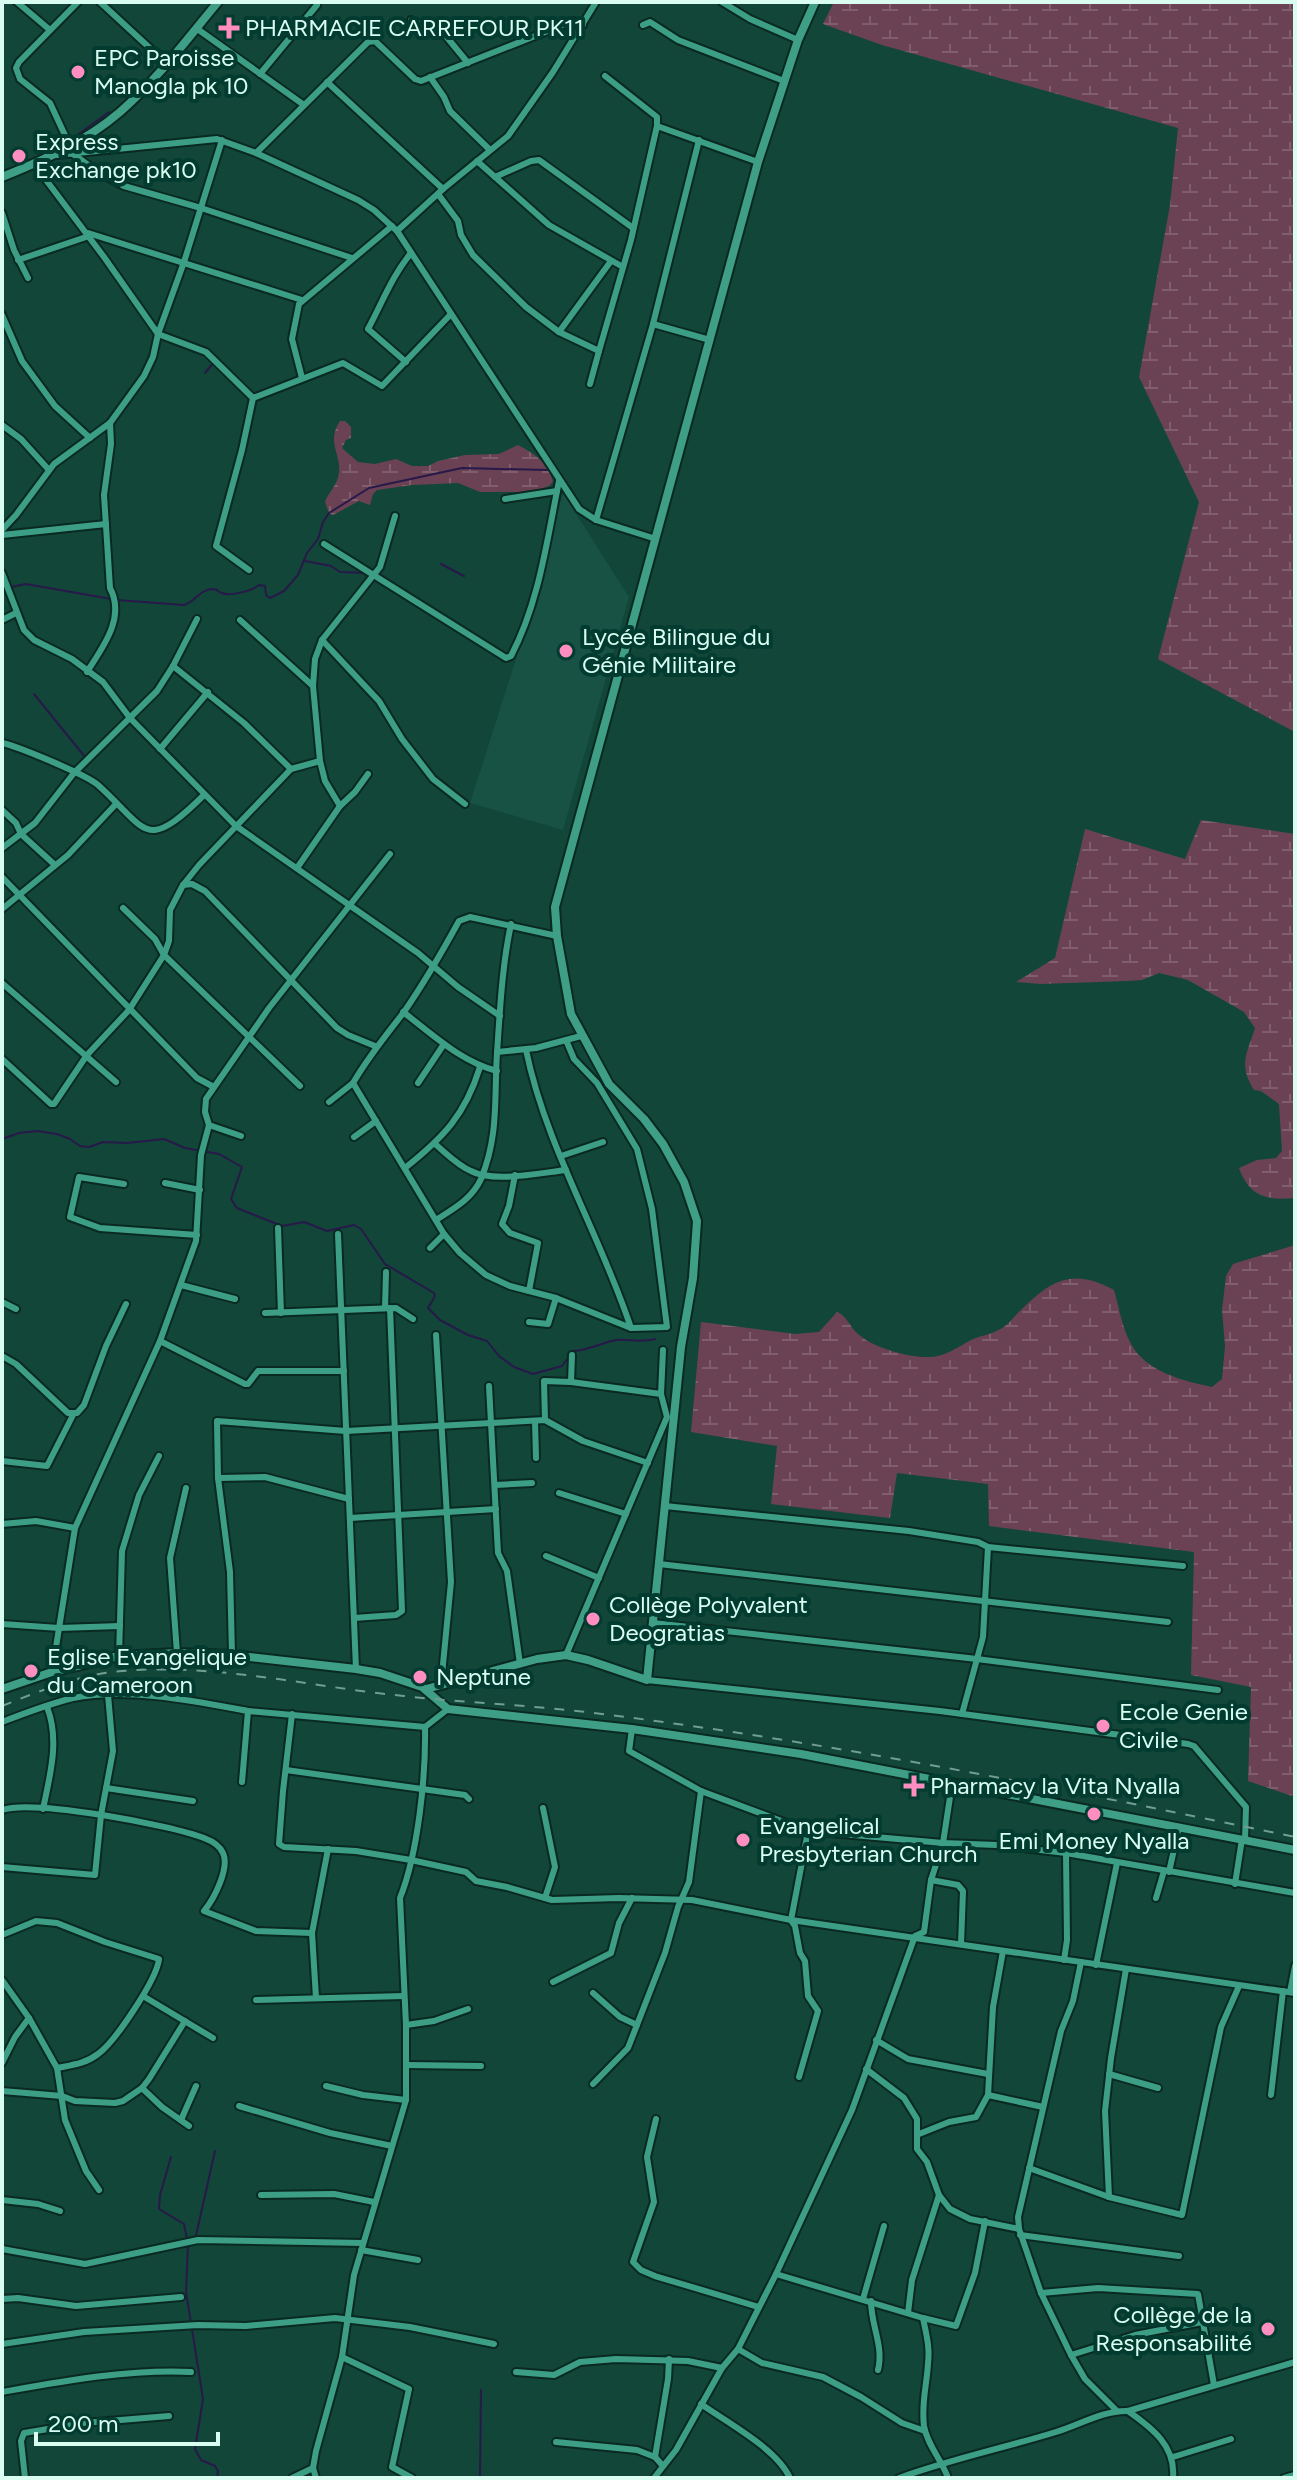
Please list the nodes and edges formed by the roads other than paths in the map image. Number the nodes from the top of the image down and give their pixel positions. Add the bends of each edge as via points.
1 (17, 2) edge
2 (78, 2) edge
3 (100, 2) edge
4 (218, 2) edge
5 (596, 2) edge
6 (722, 2) edge
7 (815, 2) edge
8 (317, 5) dead end
9 (411, 20) dead end
10 (583, 25) junction
11 (643, 25) dead end
12 (196, 28) junction
13 (50, 30) junction
14 (798, 40) junction
15 (166, 63) junction
16 (468, 63) junction
17 (260, 74) junction
18 (605, 76) dead end
19 (430, 77) junction
20 (784, 81) junction
21 (327, 82) junction
22 (304, 105) junction
23 (657, 126) junction
24 (222, 140) junction
25 (699, 140) junction
26 (71, 150) junction
27 (490, 150) junction
28 (256, 153) junction
29 (477, 161) junction
30 (758, 162) junction
31 (34, 164) junction
32 (2, 177) edge
33 (495, 177) junction
34 (440, 191) junction
35 (201, 208) junction
36 (2, 213) edge
37 (394, 228) junction
38 (633, 228) junction
39 (87, 234) junction
40 (411, 253) junction
41 (352, 258) junction
42 (18, 260) junction
43 (611, 261) junction
44 (184, 262) junction
45 (623, 267) junction
46 (28, 278) dead end
47 (302, 300) junction
48 (451, 314) junction
49 (2, 315) edge
50 (653, 324) junction
51 (559, 332) junction
52 (158, 334) junction
53 (710, 340) junction
54 (599, 351) junction
55 (406, 362) junction
56 (302, 378) junction
57 (590, 384) dead end
58 (253, 398) junction
59 (110, 423) junction
60 (2, 425) edge
61 (90, 438) junction
62 (49, 470) junction
63 (559, 481) junction
64 (557, 491) junction
65 (505, 499) dead end
66 (395, 516) dead end
67 (596, 520) junction
68 (106, 524) junction
69 (2, 532) edge
70 (656, 539) junction
71 (324, 544) dead end
72 (249, 570) dead end
73 (2, 573) edge
74 (375, 574) junction
75 (16, 613) junction
76 (197, 619) dead end
77 (2, 620) edge
78 (240, 620) dead end
79 (322, 640) junction
80 (173, 666) junction
81 (87, 672) junction
82 (313, 686) junction
83 (208, 692) junction
84 (130, 718) junction
85 (2, 743) edge
86 (160, 749) junction
87 (320, 761) junction
88 (291, 769) junction
89 (74, 773) junction
90 (368, 774) dead end
91 (204, 795) junction
92 (116, 804) junction
93 (465, 804) dead end
94 (340, 806) junction
95 (2, 810) edge
96 (236, 826) junction
97 (21, 834) junction
98 (2, 848) edge
99 (390, 854) dead end
100 (55, 865) junction
101 (297, 868) junction
102 (2, 877) edge
103 (183, 885) junction
104 (19, 895) junction
105 (348, 905) junction
106 (123, 908) dead end
107 (2, 909) edge
108 (511, 924) junction
109 (557, 936) junction
110 (164, 955) junction
111 (434, 966) junction
112 (290, 980) junction
113 (2, 983) edge
114 (129, 1010) junction
115 (403, 1012) junction
116 (500, 1016) junction
117 (581, 1036) junction
118 (248, 1037) junction
119 (566, 1040) junction
120 (444, 1044) junction
121 (375, 1046) junction
122 (526, 1050) junction
123 (497, 1052) junction
124 (87, 1055) junction
125 (2, 1059) edge
126 (480, 1067) junction
127 (497, 1071) junction
128 (116, 1082) dead end
129 (353, 1083) junction
130 (418, 1083) dead end
131 (212, 1086) junction
132 (300, 1086) dead end
133 (329, 1102) dead end
134 (376, 1121) junction
135 (209, 1125) junction
136 (241, 1136) dead end
137 (354, 1137) dead end
138 (603, 1142) dead end
139 (435, 1144) junction
140 (561, 1156) junction
141 (405, 1168) junction
142 (566, 1170) junction
143 (481, 1175) junction
144 (515, 1175) junction
145 (165, 1183) dead end
146 (124, 1184) dead end
147 (200, 1190) junction
148 (436, 1220) junction
149 (278, 1228) dead end
150 (338, 1234) dead end
151 (444, 1234) junction
152 (197, 1235) junction
153 (430, 1248) dead end
154 (386, 1272) dead end
155 (181, 1285) junction
156 (529, 1291) junction
157 (556, 1298) junction
158 (235, 1299) dead end
159 (2, 1302) edge
160 (126, 1304) dead end
161 (388, 1308) junction
162 (16, 1309) dead end
163 (341, 1310) junction
164 (265, 1313) dead end
165 (281, 1313) junction
166 (413, 1319) dead end
167 (529, 1322) dead end
168 (631, 1328) junction
169 (436, 1335) dead end
170 (160, 1341) junction
171 (663, 1350) dead end
172 (572, 1355) dead end
173 (2, 1356) edge
174 (344, 1371) junction
175 (571, 1382) junction
176 (489, 1386) dead end
177 (661, 1394) junction
178 (73, 1415) junction
179 (545, 1420) junction
180 (535, 1421) junction
181 (491, 1423) junction
182 (442, 1426) junction
183 (395, 1429) junction
184 (346, 1431) junction
185 (159, 1456) dead end
186 (536, 1458) dead end
187 (2, 1461) edge
188 (648, 1463) junction
189 (218, 1478) junction
190 (532, 1483) dead end
191 (495, 1485) junction
192 (186, 1488) dead end
193 (559, 1493) dead end
194 (349, 1499) junction
195 (665, 1506) junction
196 (496, 1509) junction
197 (447, 1512) junction
198 (626, 1514) junction
199 (398, 1515) junction
200 (350, 1518) junction
201 (2, 1524) edge
202 (75, 1528) junction
203 (988, 1547) junction
204 (546, 1556) dead end
205 (659, 1564) junction
206 (1183, 1566) dead end
207 (599, 1578) junction
208 (986, 1601) junction
209 (354, 1618) junction
210 (1168, 1622) dead end
211 (653, 1623) junction
212 (2, 1624) edge
213 (120, 1626) junction
214 (59, 1628) junction
215 (177, 1653) junction
216 (232, 1655) junction
217 (566, 1655) junction
218 (119, 1656) junction
219 (977, 1659) junction
220 (520, 1664) junction
221 (356, 1669) junction
222 (52, 1672) junction
223 (647, 1680) junction
224 (441, 1685) junction
225 (2, 1689) edge
226 (426, 1689) junction
227 (1218, 1690) dead end
228 (108, 1695) junction
229 (47, 1707) junction
230 (448, 1709) junction
231 (248, 1711) junction
232 (292, 1714) junction
233 (962, 1714) junction
234 (2, 1722) edge
235 (425, 1727) junction
236 (632, 1729) junction
237 (286, 1770) junction
238 (242, 1782) dead end
239 (952, 1784) junction
240 (422, 1787) junction
241 (106, 1788) junction
242 (701, 1791) junction
243 (469, 1799) dead end
244 (193, 1801) dead end
245 (543, 1808) dead end
246 (43, 1809) junction
247 (2, 1810) edge
248 (101, 1815) junction
249 (1179, 1827) junction
250 (808, 1831) junction
251 (1243, 1840) junction
252 (943, 1843) junction
253 (328, 1849) junction
254 (1295, 1850) edge
255 (1066, 1853) junction
256 (411, 1860) junction
257 (1117, 1863) junction
258 (2, 1867) edge
259 (1167, 1872) junction
260 (931, 1880) junction
261 (1235, 1884) junction
262 (1295, 1893) edge
263 (545, 1898) junction
264 (632, 1898) junction
265 (1156, 1898) dead end
266 (682, 1900) junction
267 (791, 1920) junction
268 (312, 1933) junction
269 (2, 1935) edge
270 (915, 1936) junction
271 (961, 1944) junction
272 (1003, 1951) junction
273 (1064, 1960) junction
274 (1081, 1962) junction
275 (1096, 1965) junction
276 (1295, 1966) edge
277 (1126, 1969) junction
278 (2, 1982) edge
279 (553, 1982) dead end
280 (1239, 1986) junction
281 (1289, 1992) edge
282 (593, 1993) dead end
283 (143, 1996) junction
284 (404, 1996) junction
285 (316, 1998) junction
286 (256, 2000) dead end
287 (468, 2009) dead end
288 (29, 2018) junction
289 (185, 2021) junction
290 (406, 2025) junction
291 (637, 2025) junction
292 (213, 2038) dead end
293 (876, 2040) junction
294 (2, 2063) edge
295 (407, 2065) junction
296 (481, 2066) dead end
297 (57, 2068) junction
298 (866, 2069) junction
299 (988, 2074) junction
300 (1109, 2074) junction
301 (799, 2077) dead end
302 (593, 2084) dead end
303 (196, 2086) dead end
304 (326, 2086) dead end
305 (142, 2088) junction
306 (1158, 2088) dead end
307 (2, 2091) edge
308 (988, 2095) junction
309 (1271, 2095) dead end
310 (62, 2096) junction
311 (406, 2100) junction
312 (239, 2106) dead end
313 (1043, 2107) junction
314 (656, 2119) dead end
315 (181, 2120) junction
316 (189, 2126) dead end
317 (919, 2134) junction
318 (392, 2146) junction
319 (1029, 2168) junction
320 (99, 2190) dead end
321 (261, 2195) dead end
322 (939, 2195) junction
323 (1109, 2197) junction
324 (2, 2200) edge
325 (374, 2202) junction
326 (60, 2211) dead end
327 (985, 2221) junction
328 (884, 2226) dead end
329 (1020, 2232) junction
330 (362, 2246) junction
331 (2, 2249) edge
332 (1179, 2256) dead end
333 (418, 2260) dead end
334 (776, 2274) junction
335 (1041, 2293) junction
336 (181, 2297) dead end
337 (2, 2299) edge
338 (867, 2300) junction
339 (759, 2307) junction
340 (908, 2313) junction
341 (923, 2318) junction
342 (347, 2319) junction
343 (1202, 2322) junction
344 (2, 2344) edge
345 (494, 2344) dead end
346 (738, 2349) junction
347 (1071, 2355) junction
348 (342, 2357) junction
349 (669, 2359) junction
350 (1295, 2362) edge
351 (722, 2368) junction
352 (878, 2370) dead end
353 (191, 2372) dead end
354 (516, 2372) dead end
355 (1214, 2385) junction
356 (2, 2392) edge
357 (1106, 2403) junction
358 (701, 2404) junction
359 (1117, 2411) junction
360 (1128, 2411) junction
361 (1105, 2414) junction
362 (169, 2416) dead end
363 (925, 2431) junction
364 (1231, 2439) dead end
365 (556, 2442) dead end
366 (655, 2457) junction
367 (1173, 2457) junction
368 (943, 2462) junction
369 (663, 2466) junction
370 (313, 2468) junction
371 (1295, 2475) edge
372 (25, 2478) edge
373 (292, 2478) edge
374 (316, 2478) edge
375 (412, 2478) edge
376 (654, 2478) edge
377 (790, 2478) edge
378 (899, 2478) edge
379 (948, 2478) edge
380 (1173, 2478) edge
381 (1284, 2478) edge

1 - 13 street
2 - 13 street
3 - 15 street
4 - 12 main road
5 - 10 street
6 - 14 street
7 - 14 main road
8 - 17 street
9 - 16 street via 445,35
10 - 16 street via 573,21
10 - 27 street via 508,136
11 - 20 street via 650,22 678,40
12 - 15 main road
12 - 17 street
13 - 26 street via 16,68 20,79 50,103
14 - 20 main road
15 - 26 main road via 121,111
16 - 19 street
17 - 22 street
18 - 23 street via 657,117
19 - 21 street via 415,79 371,41
19 - 27 street via 450,111
20 - 30 main road
21 - 22 street
21 - 34 street
22 - 28 street
23 - 25 street
23 - 38 street
24 - 26 street
24 - 28 street
24 - 35 street
25 - 30 street
25 - 50 street
26 - 31 main road
26 - 35 street via 124,186
27 - 29 street
28 - 37 street via 358,200
29 - 33 street
29 - 34 street
30 - 53 main road
31 - 32 main road
31 - 39 street
33 - 38 street via 539,160
33 - 43 street via 549,225
34 - 37 street
34 - 51 street via 473,255
35 - 41 street
35 - 44 street
36 - 42 street
37 - 40 street
37 - 41 street
38 - 45 street
39 - 42 street
39 - 44 street
39 - 52 street
40 - 48 street
40 - 55 street via 368,329
41 - 47 street
42 - 46 street
43 - 45 street
43 - 51 street
44 - 47 street
44 - 52 street
45 - 54 street
47 - 56 street via 292,334
48 - 55 street
48 - 63 street
49 - 61 street via 22,361 55,406
50 - 53 street
50 - 67 street
51 - 54 street
52 - 58 street via 206,352
52 - 59 street via 149,367
53 - 70 main road
54 - 57 street
55 - 56 street via 382,386 343,363
56 - 58 street
58 - 72 street via 216,546
59 - 61 street
59 - 68 street
60 - 62 street
61 - 62 street
62 - 69 street
63 - 64 street
63 - 67 street via 579,509
64 - 65 street
64 - 74 street via 539,579 511,656 502,657
66 - 74 street
67 - 70 street
68 - 69 street
68 - 81 street via 113,631
70 - 109 main road via 557,894
71 - 74 street
73 - 75 street
74 - 79 street
75 - 77 street
75 - 81 street via 34,640
76 - 80 street
78 - 82 street
79 - 82 street
79 - 93 street via 379,701 433,779
80 - 83 street
80 - 84 street
81 - 84 street via 103,682
82 - 87 street
83 - 86 street
83 - 88 street
84 - 86 street
84 - 89 street
85 - 89 street
86 - 91 street
87 - 88 street
87 - 94 street
88 - 96 street
89 - 92 street via 92,780
89 - 97 street
90 - 94 street
91 - 92 street via 178,820 157,830 143,828
91 - 96 street
92 - 100 street
94 - 101 street
95 - 97 street
96 - 101 street
96 - 103 street
97 - 98 street
97 - 100 street
99 - 105 street
100 - 104 street
101 - 105 street
102 - 104 street
103 - 110 street via 170,910
103 - 112 street via 205,891
104 - 107 street
104 - 114 street
105 - 111 street
105 - 112 street
106 - 110 street
108 - 109 street
108 - 111 street via 463,918
108 - 116 street
109 - 117 main road via 568,1002
110 - 114 street
110 - 118 street
111 - 115 street
111 - 116 street
112 - 118 street
112 - 121 street via 337,1028
113 - 124 street
114 - 124 street
114 - 131 street via 197,1078
115 - 120 street
115 - 121 street
116 - 123 street
117 - 119 street
117 - 195 main road via 609,1084 663,1144 696,1214
118 - 131 street
118 - 132 street
119 - 122 street
119 - 168 street via 634,1144 652,1209 667,1327
120 - 126 street
120 - 130 street
121 - 129 street
122 - 123 street
122 - 140 street
123 - 127 street
124 - 125 street via 53,1104
124 - 128 street
126 - 127 street
126 - 139 street via 459,1117
127 - 143 street via 496,1130
129 - 133 street
129 - 134 street
131 - 135 street via 205,1105
134 - 137 street
134 - 141 street
135 - 136 street
135 - 147 street
138 - 140 street
139 - 141 street
139 - 143 street
140 - 142 street
141 - 148 street
142 - 144 street
142 - 168 street
143 - 144 street
143 - 148 street via 467,1200
144 - 156 street via 502,1224 510,1233 538,1243
145 - 147 street
146 - 152 street via 79,1177 70,1217 100,1228
147 - 152 street
148 - 151 street
149 - 165 street
150 - 163 street
151 - 153 street
151 - 156 street via 486,1275
152 - 155 street
154 - 161 street
155 - 158 street
155 - 170 street
156 - 157 street
157 - 167 street via 548,1324
157 - 168 street
159 - 162 street
160 - 178 street via 84,1405
161 - 163 street
161 - 166 street
161 - 183 street
163 - 165 street
163 - 174 street
164 - 165 street
169 - 182 street
170 - 174 street via 245,1384 258,1371
170 - 202 street
171 - 177 street
172 - 175 street
173 - 178 street
174 - 184 street
175 - 177 street
175 - 179 street via 544,1381
176 - 181 street
177 - 188 street via 667,1417
178 - 187 street via 47,1466
179 - 180 street
179 - 188 street via 583,1441
180 - 181 street
180 - 186 street
181 - 182 street
181 - 191 street
182 - 183 street
182 - 197 street
183 - 184 street
183 - 199 street
184 - 189 street via 217,1421
184 - 194 street
185 - 213 street via 139,1495 122,1551
188 - 198 street
189 - 194 street via 265,1477
189 - 216 street via 230,1572
190 - 191 street
191 - 196 street
192 - 215 street via 170,1558
193 - 198 street
194 - 200 street
195 - 203 street via 909,1531
195 - 205 main road
196 - 197 street
196 - 220 street via 498,1553 507,1571
197 - 199 street
197 - 224 street via 451,1582
198 - 207 street
199 - 200 street
199 - 209 street via 402,1611
200 - 209 street
201 - 202 street via 36,1521
202 - 214 street
203 - 206 street
203 - 208 street
204 - 207 street
205 - 208 street
205 - 211 main road
207 - 217 street
208 - 210 street
208 - 219 street
209 - 221 street
211 - 219 street
211 - 223 main road
212 - 214 street
213 - 214 street
213 - 218 street
214 - 222 street
215 - 216 main road
215 - 218 main road
216 - 221 main road
217 - 220 main road
217 - 223 main road
218 - 222 main road
219 - 227 street
219 - 233 street
220 - 224 main road
221 - 226 main road
222 - 225 main road
223 - 233 street
224 - 226 main road
226 - 230 main road
228 - 229 street
228 - 231 street
228 - 241 street via 113,1751
229 - 234 street
229 - 246 street via 54,1729
230 - 235 street
230 - 236 main road
231 - 232 street
231 - 238 street
232 - 235 street
232 - 237 street
233 - 251 street via 1194,1746 1246,1807
235 - 240 street
236 - 239 main road
236 - 242 street via 629,1751
237 - 240 street
237 - 253 street via 279,1844
239 - 249 main road
239 - 252 street
240 - 243 street
240 - 256 street
241 - 244 street
241 - 248 street
242 - 250 street
242 - 266 street via 691,1873
245 - 263 street via 555,1867
246 - 247 street
246 - 248 street
248 - 258 street via 95,1875
248 - 268 street via 215,1843 225,1859 217,1892 204,1911 256,1931
249 - 251 main road
249 - 259 street
250 - 252 street
250 - 267 street
251 - 254 main road
251 - 261 street
252 - 255 street
252 - 260 street
253 - 256 street
253 - 268 street
255 - 257 street
255 - 273 street
256 - 263 street
256 - 284 street via 400,1898
257 - 259 street
257 - 275 street
259 - 261 street
259 - 265 street
260 - 270 street via 924,1932
260 - 271 street via 961,1887
261 - 262 street
263 - 264 street
264 - 266 street
264 - 279 street via 611,1953
266 - 267 street
266 - 291 street
267 - 270 street
267 - 301 street via 805,1961 808,1996 818,2011
268 - 285 street
269 - 283 street via 36,1921 57,1923 157,1957
270 - 271 street
270 - 293 street
271 - 272 street
272 - 273 street
272 - 299 street
273 - 274 street
274 - 275 street
274 - 313 street
275 - 277 street
276 - 281 street
277 - 280 street
277 - 300 street
278 - 288 street
280 - 281 street
280 - 323 street via 1219,2036 1185,2212 1178,2215
281 - 309 street
282 - 291 street
283 - 289 street
283 - 297 street via 102,2052
284 - 285 street
284 - 290 street
285 - 286 street
287 - 290 street
288 - 294 street
288 - 297 street
289 - 292 street
289 - 305 street
290 - 295 street
291 - 302 street via 628,2048
293 - 298 street
293 - 299 street via 908,2059
295 - 296 street
295 - 311 street
297 - 310 street
298 - 317 street via 904,2098
298 - 334 street
299 - 308 street
300 - 306 street
300 - 323 street
303 - 315 street
304 - 311 street
305 - 310 street via 115,2103
305 - 315 street
307 - 310 street
308 - 313 street
308 - 317 street via 976,2117
310 - 320 street via 65,2120
311 - 318 street
312 - 318 street
313 - 319 street
314 - 339 street via 647,2157 654,2202 633,2262 655,2276
315 - 316 street
317 - 322 street via 917,2149
318 - 325 street
319 - 323 street
319 - 329 street via 1018,2217
321 - 325 street via 334,2194
322 - 327 street via 960,2216
322 - 340 street via 912,2280
324 - 326 street
325 - 330 street
327 - 329 street
327 - 341 street via 958,2323
328 - 338 street
329 - 332 street via 1099,2248
329 - 335 street
330 - 331 street via 198,2240 85,2264
330 - 333 street
330 - 342 street
334 - 338 street
334 - 339 street
335 - 343 street via 1098,2288 1198,2294
335 - 347 street
336 - 337 street via 76,2306
338 - 340 street
338 - 352 street via 881,2351
339 - 346 street
340 - 341 street
341 - 363 street via 928,2341
342 - 344 street via 84,2332
342 - 345 street
342 - 348 street
343 - 347 street
343 - 355 street
346 - 351 street
346 - 363 street via 762,2363 823,2377
347 - 357 street
348 - 370 street
348 - 375 street via 409,2389 392,2467
349 - 351 street
349 - 354 street via 575,2363 554,2375
349 - 366 street
350 - 355 street
351 - 358 street
353 - 356 street via 64,2381
355 - 360 street
357 - 359 street
357 - 361 street
358 - 369 street
358 - 377 street via 769,2454
359 - 360 street
359 - 361 street
360 - 367 street via 1161,2439
361 - 368 street
362 - 372 street via 24,2433
363 - 368 street
364 - 367 street
365 - 366 street via 637,2450
366 - 369 street
367 - 380 street
368 - 378 street
368 - 379 street
369 - 376 street
370 - 373 street
370 - 374 street
371 - 381 street

